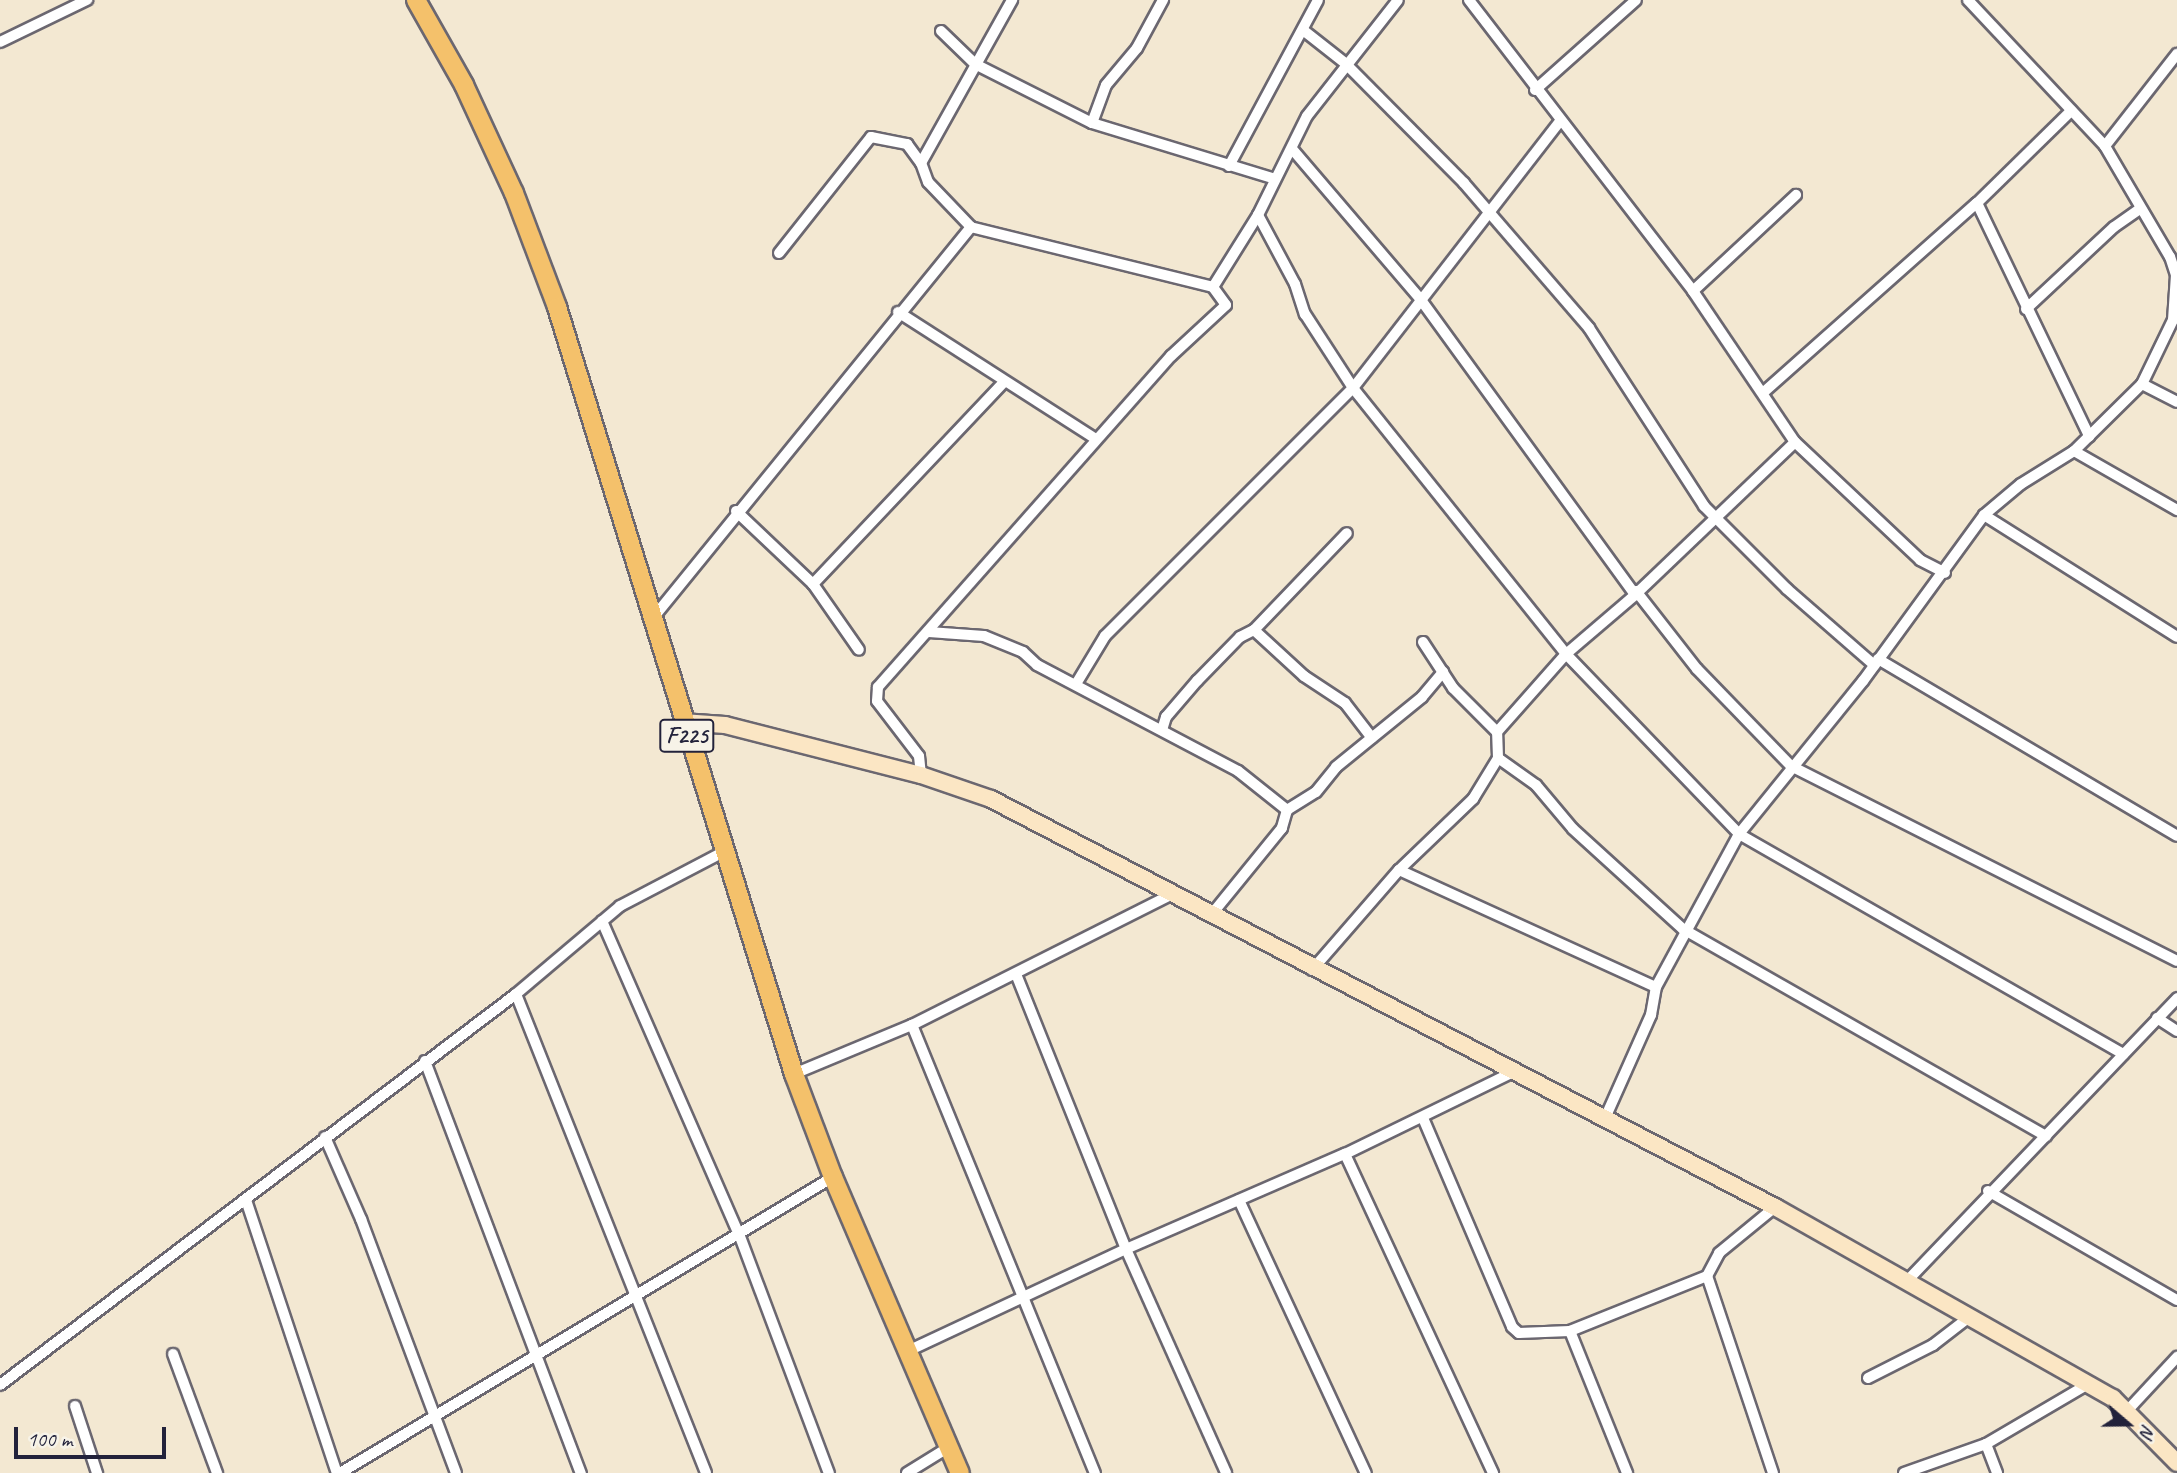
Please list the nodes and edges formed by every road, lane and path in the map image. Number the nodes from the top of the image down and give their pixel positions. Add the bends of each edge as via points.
1 (87, 0) edge
2 (416, 0) edge
3 (1012, 0) edge
4 (1163, 0) edge
5 (1318, 0) edge
6 (1398, 0) edge
7 (1469, 0) edge
8 (1636, 0) edge
9 (1968, 0) edge
10 (1303, 30) junction
11 (941, 31) dead end
12 (0, 42) edge
13 (2177, 54) edge
14 (1345, 63) junction
15 (975, 64) junction
16 (1535, 90) junction
17 (2071, 111) junction
18 (1560, 121) junction
19 (1092, 123) junction
20 (2105, 146) junction
21 (1293, 150) junction
22 (921, 163) junction
23 (1229, 166) junction
24 (1275, 178) junction
25 (1796, 195) dead end
26 (1977, 203) junction
27 (2140, 209) junction
28 (1487, 211) junction
29 (1258, 215) junction
30 (971, 227) junction
31 (779, 253) dead end
32 (1213, 287) junction
33 (1693, 291) junction
34 (1422, 300) junction
35 (2026, 309) junction
36 (898, 312) junction
37 (1005, 381) junction
38 (2142, 384) junction
39 (1353, 388) junction
40 (1765, 391) junction
41 (2177, 402) edge
42 (2089, 436) junction
43 (1096, 439) junction
44 (1795, 442) junction
45 (2074, 451) junction
46 (2177, 510) edge
47 (736, 511) junction
48 (1716, 515) junction
49 (1984, 515) junction
50 (1347, 533) dead end
51 (1945, 573) junction
52 (813, 584) junction
53 (1635, 593) junction
54 (651, 621) junction
55 (1254, 631) junction
56 (929, 632) junction
57 (2177, 637) edge
58 (1423, 642) dead end
59 (859, 650) dead end
60 (1566, 654) junction
61 (1876, 662) junction
62 (1443, 672) junction
63 (1076, 684) junction
64 (682, 722) junction
65 (1162, 730) junction
66 (1497, 732) junction
67 (1371, 738) junction
68 (1498, 758) junction
69 (1791, 766) junction
70 (921, 775) junction
71 (1287, 810) junction
72 (1739, 834) junction
73 (2177, 836) edge
74 (725, 851) junction
75 (1399, 870) junction
76 (1172, 894) junction
77 (1211, 915) junction
78 (602, 920) junction
79 (1684, 929) junction
80 (2177, 961) edge
81 (1312, 970) junction
82 (1016, 974) junction
83 (1656, 987) junction
84 (516, 994) junction
85 (2177, 998) edge
86 (2157, 1018) junction
87 (912, 1025) junction
88 (2177, 1031) edge
89 (2123, 1054) junction
90 (425, 1061) junction
91 (1515, 1071) junction
92 (794, 1074) junction
93 (1606, 1116) junction
94 (1423, 1118) junction
95 (2046, 1136) junction
96 (325, 1137) junction
97 (1345, 1154) junction
98 (833, 1177) junction
99 (1988, 1191) junction
100 (246, 1200) junction
101 (1239, 1200) junction
102 (1775, 1207) junction
103 (739, 1234) junction
104 (1126, 1249) junction
105 (1707, 1276) junction
106 (1906, 1282) junction
107 (636, 1293) junction
108 (1024, 1297) junction
109 (2177, 1300) edge
110 (1968, 1318) junction
111 (1570, 1331) junction
112 (910, 1350) junction
113 (173, 1354) dead end
114 (534, 1354) junction
115 (2177, 1357) edge
116 (1868, 1378) dead end
117 (2090, 1383) junction
118 (0, 1385) edge
119 (75, 1406) dead end
120 (2127, 1411) junction
121 (433, 1414) junction
122 (1986, 1444) junction
123 (949, 1447) junction
124 (2177, 1463) edge
125 (97, 1473) edge
126 (217, 1473) edge
127 (339, 1473) edge
128 (456, 1473) edge
129 (580, 1473) edge
130 (706, 1473) edge
131 (829, 1473) edge
132 (907, 1473) edge
133 (961, 1473) edge
134 (1096, 1473) edge
135 (1226, 1473) edge
136 (1366, 1473) edge
137 (1493, 1473) edge
138 (1627, 1473) edge
139 (1773, 1473) edge
140 (1904, 1473) edge
141 (1997, 1473) edge

1 - 12 street
2 - 54 main road, F225 via 464,85 514,194 556,307
3 - 15 street
4 - 19 street via 1137,48 1106,85
5 - 10 street
6 - 14 street
7 - 16 street
8 - 16 street
9 - 17 street
10 - 14 street
10 - 23 street
11 - 15 street
13 - 20 street
14 - 21 street via 1307,116
14 - 28 street
15 - 19 street
15 - 22 street
16 - 18 street
17 - 20 street
17 - 26 street
18 - 28 street
18 - 33 street
19 - 23 street
20 - 27 street
21 - 24 street
21 - 34 street
22 - 30 street via 928,182
22 - 31 street via 907,144 871,137
23 - 24 street
24 - 29 street
25 - 33 street
26 - 35 street
26 - 40 street
27 - 35 street via 2114,227
27 - 38 street via 2176,275 2173,320
28 - 34 street
28 - 48 street via 1589,328 1704,506
29 - 32 street
29 - 39 street via 1295,284 1305,314
30 - 32 street
30 - 36 street
32 - 43 street via 1226,306 1188,338
33 - 40 street
34 - 39 street
34 - 53 street
35 - 42 street
36 - 37 street
36 - 47 street
37 - 43 street
37 - 52 street
38 - 41 street
38 - 42 street
39 - 60 street
39 - 63 street via 1105,636
40 - 44 street
42 - 45 street
43 - 56 street
44 - 48 street
44 - 51 street via 1920,560
45 - 46 street
45 - 49 street via 2021,484
47 - 52 street
47 - 54 street
48 - 53 street
48 - 61 street via 1787,589
49 - 51 street
49 - 57 street
50 - 55 street
51 - 61 street
52 - 59 street
53 - 60 street
53 - 69 street via 1697,668
54 - 64 main road, F225
55 - 65 street via 1240,637 1197,681 1166,717
55 - 67 street via 1304,676 1345,703
56 - 63 street via 984,636 1023,652 1037,665
56 - 70 street via 878,687 877,701 919,756
58 - 62 street
60 - 66 street
60 - 72 street
61 - 69 street
61 - 73 street
62 - 66 street via 1482,722
62 - 67 street via 1422,697
63 - 65 street
64 - 70 street via 725,725
64 - 74 main road, F225
65 - 71 street via 1238,771
66 - 68 street
67 - 71 street via 1336,766 1316,792
68 - 75 street via 1473,799
68 - 79 street via 1536,785 1573,829
69 - 72 street
69 - 80 street
70 - 76 street via 991,799
71 - 77 street via 1282,828
72 - 79 street
72 - 89 street
74 - 78 street via 645,889
74 - 92 main road, F225
75 - 81 street
75 - 83 street
76 - 77 street
76 - 82 street
77 - 81 street
78 - 84 street
78 - 103 street
79 - 83 street
79 - 95 street
81 - 91 street
82 - 87 street
82 - 104 street
83 - 93 street via 1651,1015
84 - 90 street
84 - 107 street
85 - 86 street
86 - 88 street
86 - 89 street
87 - 92 street
87 - 108 street
89 - 95 street
90 - 96 street
90 - 114 street
91 - 93 street
91 - 94 street
92 - 98 main road, F225
93 - 102 street
94 - 97 street
94 - 111 street via 1512,1327 1519,1334
95 - 99 street
96 - 100 street
96 - 121 street via 361,1219
97 - 101 street
97 - 137 street
98 - 103 street
98 - 112 main road, F225
99 - 106 street
99 - 109 street
100 - 118 street
100 - 127 street
101 - 104 street
101 - 136 street
102 - 105 street via 1718,1253
102 - 106 street
103 - 107 street
103 - 131 street
104 - 108 street
104 - 135 street
105 - 111 street
105 - 139 street
106 - 110 street
107 - 114 street
107 - 130 street
108 - 112 street
108 - 134 street
110 - 116 street via 1933,1345
110 - 117 street
111 - 138 street
112 - 123 main road, F225
113 - 126 street
114 - 121 street
114 - 129 street
115 - 120 street
117 - 120 street
117 - 122 street
119 - 125 street
120 - 124 street
121 - 127 street
121 - 128 street
122 - 140 street
122 - 141 street
123 - 132 street
123 - 133 main road, F225

